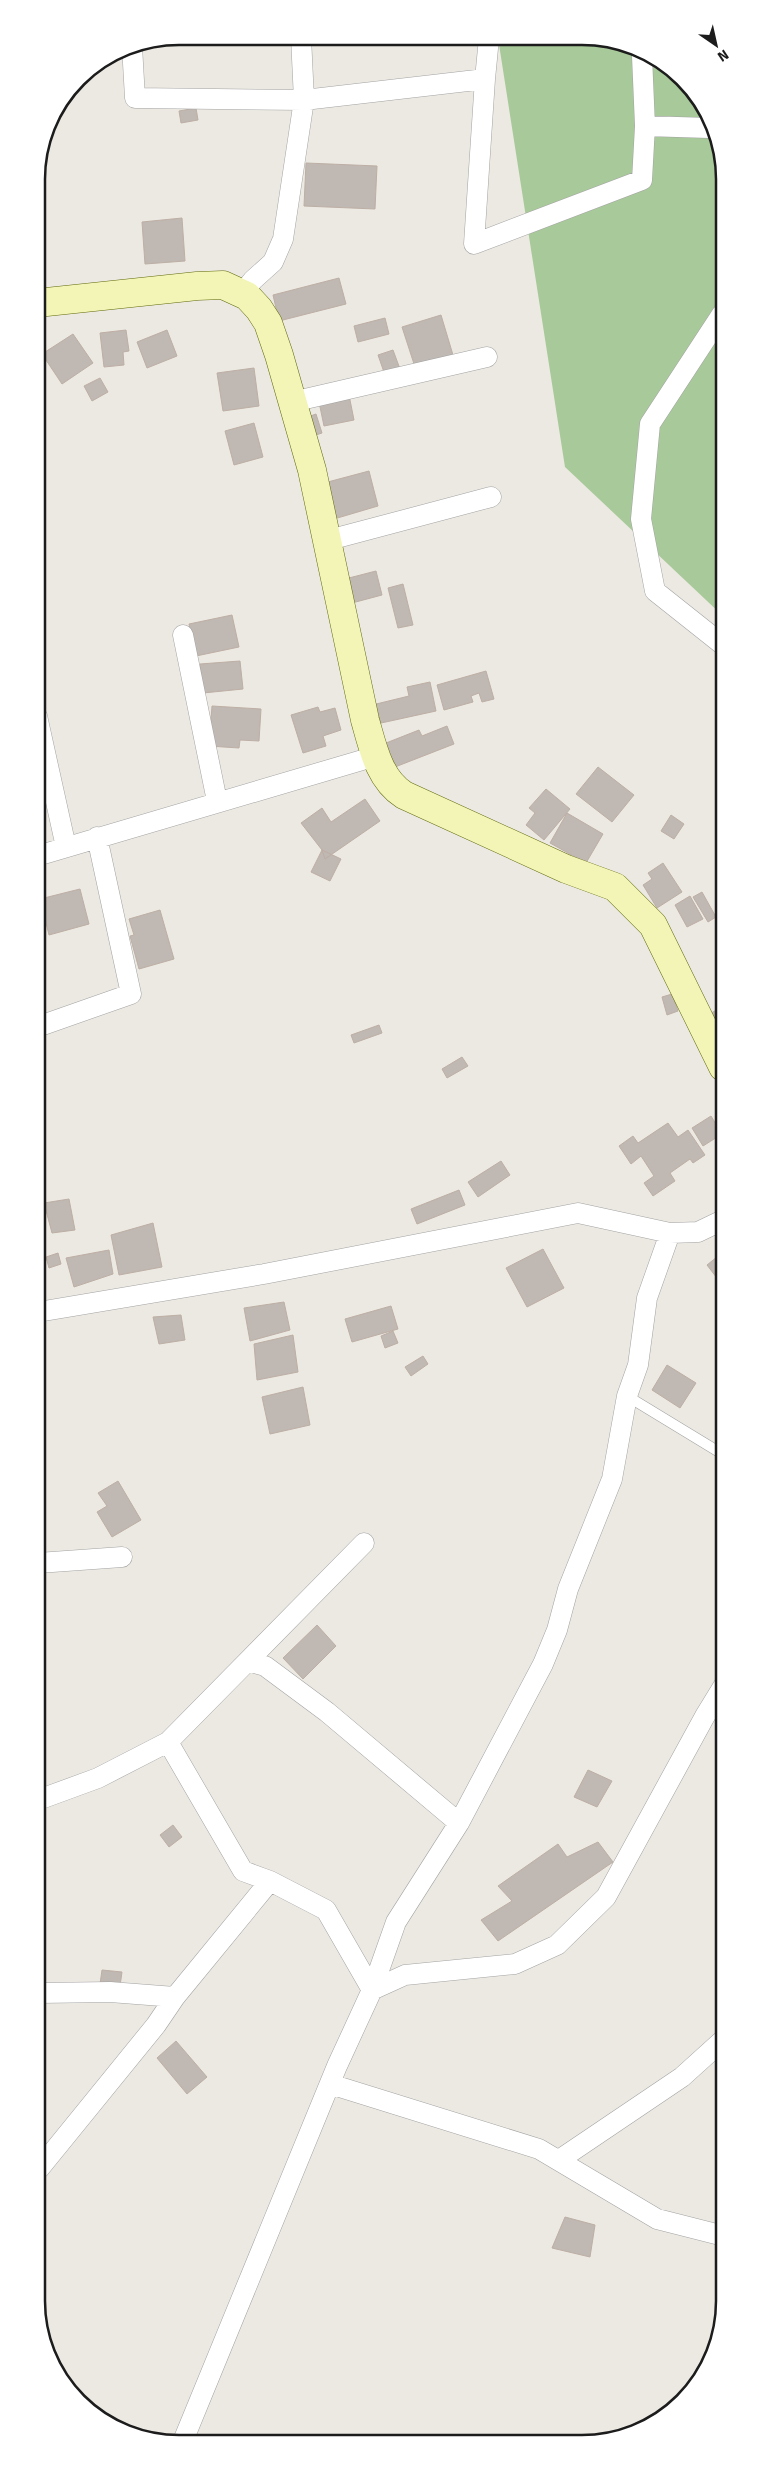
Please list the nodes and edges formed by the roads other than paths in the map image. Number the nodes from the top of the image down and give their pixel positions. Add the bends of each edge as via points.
1 (301, 45) edge
2 (488, 45) edge
3 (132, 53) edge
4 (642, 60) edge
5 (486, 79) junction
6 (304, 100) junction
7 (645, 126) junction
8 (706, 128) edge
9 (242, 294) junction
10 (45, 302) edge
11 (716, 323) edge
12 (487, 357) dead end
13 (292, 402) junction
14 (491, 498) dead end
15 (325, 541) junction
16 (183, 635) dead end
17 (716, 640) edge
18 (45, 752) edge
19 (376, 756) junction
20 (217, 801) junction
21 (97, 837) junction
22 (66, 847) junction
23 (45, 854) edge
24 (45, 1025) edge
25 (716, 1053) edge
26 (716, 1223) edge
27 (670, 1233) junction
28 (45, 1311) edge
29 (627, 1396) junction
30 (716, 1450) edge
31 (364, 1543) dead end
32 (122, 1557) dead end
33 (45, 1562) edge
34 (248, 1661) junction
35 (716, 1698) edge
36 (168, 1742) junction
37 (45, 1797) edge
38 (459, 1822) junction
39 (270, 1881) junction
40 (372, 1990) junction
41 (45, 1993) edge
42 (175, 1997) junction
43 (716, 2046) edge
44 (330, 2084) junction
45 (559, 2160) junction
46 (45, 2162) edge
47 (716, 2234) edge
48 (185, 2435) edge

1 - 6 street
2 - 5 street
3 - 6 street via 135,98
4 - 7 street
5 - 6 street
5 - 7 street via 474,244 642,180
6 - 9 street via 282,240 273,262
7 - 8 street
9 - 10 street via 223,285 197,286
9 - 13 street via 259,309 268,323
11 - 17 street via 650,424 641,519 655,592
12 - 13 street
13 - 15 street via 312,470
14 - 15 street
15 - 19 street
16 - 20 street
18 - 22 street
19 - 20 street
19 - 25 street via 389,784 404,795 566,869 615,887 653,925
20 - 21 street
21 - 22 street
21 - 24 street via 131,994
22 - 23 street
26 - 27 street via 698,1232
27 - 28 street via 578,1214 293,1269
27 - 29 street via 647,1298 638,1365
29 - 30 lane
29 - 38 street via 612,1479 568,1589 557,1630 543,1664
31 - 34 street
32 - 33 street
34 - 36 street
34 - 38 street via 265,1666 327,1712
35 - 40 street via 606,1897 557,1945 515,1964 405,1975
36 - 37 street via 98,1778
36 - 39 street via 244,1870
38 - 40 street via 396,1922
39 - 40 street via 326,1910
39 - 42 street
40 - 44 street
41 - 42 street via 110,1992
42 - 46 street
43 - 45 street via 682,2077
44 - 45 street via 540,2149
44 - 48 street
45 - 47 street via 657,2218

